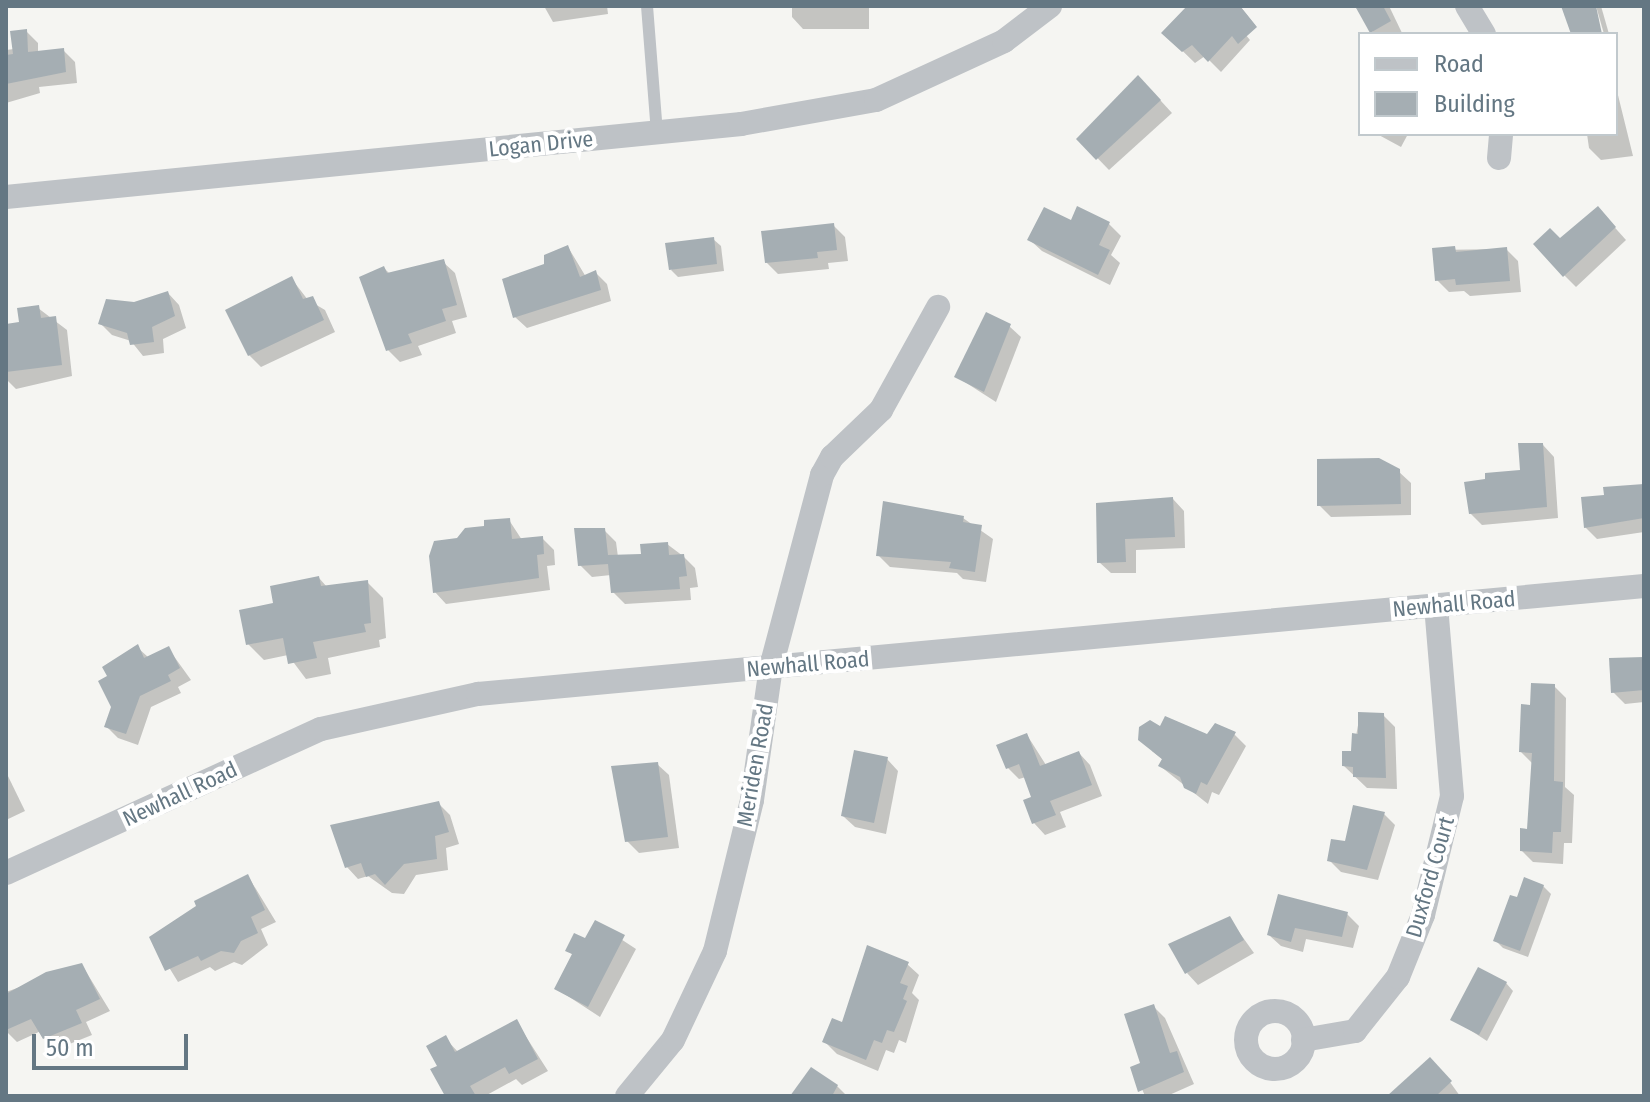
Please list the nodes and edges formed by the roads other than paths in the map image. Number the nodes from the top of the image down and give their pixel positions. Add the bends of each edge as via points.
1 (647, 6) edge
2 (1050, 6) edge
3 (1467, 6) edge
4 (1483, 32) edge
5 (657, 132) junction
6 (6, 197) edge
7 (938, 307) dead end
8 (1644, 586) edge
9 (1436, 605) junction
10 (771, 667) junction
11 (6, 873) edge
12 (1303, 1040) dead end
13 (627, 1096) edge

1 - 5 lane
2 - 5 street, Logan Drive via 1004,41 876,100
3 - 4 street
5 - 6 street, Logan Drive
7 - 10 street, Meriden Road via 881,410 832,457 822,475
8 - 9 street, Newhall Road
9 - 10 street, Newhall Road
9 - 12 street, Duxford Court via 1452,796 1423,915 1398,977 1355,1031
10 - 11 street, Newhall Road via 478,694 321,729
10 - 13 street, Meriden Road via 752,800 715,951 673,1040

